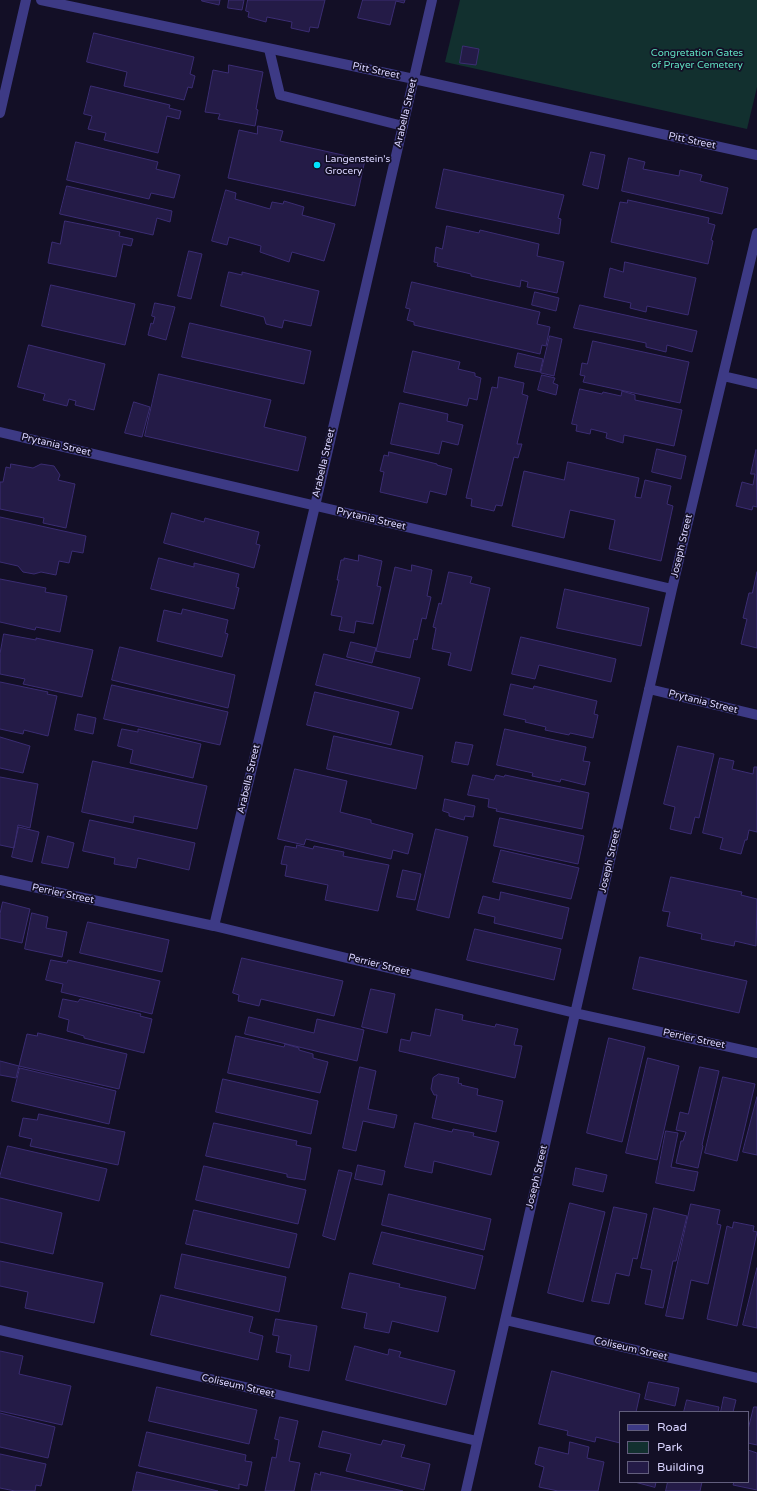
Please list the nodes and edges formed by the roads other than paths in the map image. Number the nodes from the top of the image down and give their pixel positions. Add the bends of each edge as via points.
1 (26, 0) edge
2 (41, 0) edge
3 (432, 0) edge
4 (269, 49) junction
5 (414, 80) junction
6 (0, 113) edge
7 (403, 126) junction
8 (757, 155) edge
9 (757, 233) edge
10 (723, 376) junction
11 (757, 384) edge
12 (0, 432) edge
13 (315, 506) junction
14 (672, 589) junction
15 (649, 689) junction
16 (757, 715) edge
17 (0, 880) edge
18 (214, 926) junction
19 (575, 1013) junction
20 (757, 1052) edge
21 (505, 1320) junction
22 (0, 1330) edge
23 (757, 1378) edge
24 (477, 1441) junction
25 (466, 1491) edge

1 - 6 street
2 - 4 street, Pitt Street
3 - 5 street, Arabella Street
4 - 5 street, Pitt Street
4 - 7 street via 280,95
5 - 7 street, Arabella Street
5 - 8 street, Pitt Street
7 - 13 street, Arabella Street
9 - 10 street, Joseph Street
10 - 11 street
10 - 14 street, Joseph Street
12 - 13 street, Prytania Street
13 - 14 street, Prytania Street
13 - 18 street, Arabella Street
14 - 15 street, Joseph Street
15 - 16 street, Prytania Street
15 - 19 street, Joseph Street
17 - 18 street, Perrier Street
18 - 19 street, Perrier Street
19 - 20 street, Perrier Street
19 - 21 street, Joseph Street
21 - 23 street, Coliseum Street
21 - 24 street, Joseph Street
22 - 24 street, Coliseum Street
24 - 25 street, Joseph Street

